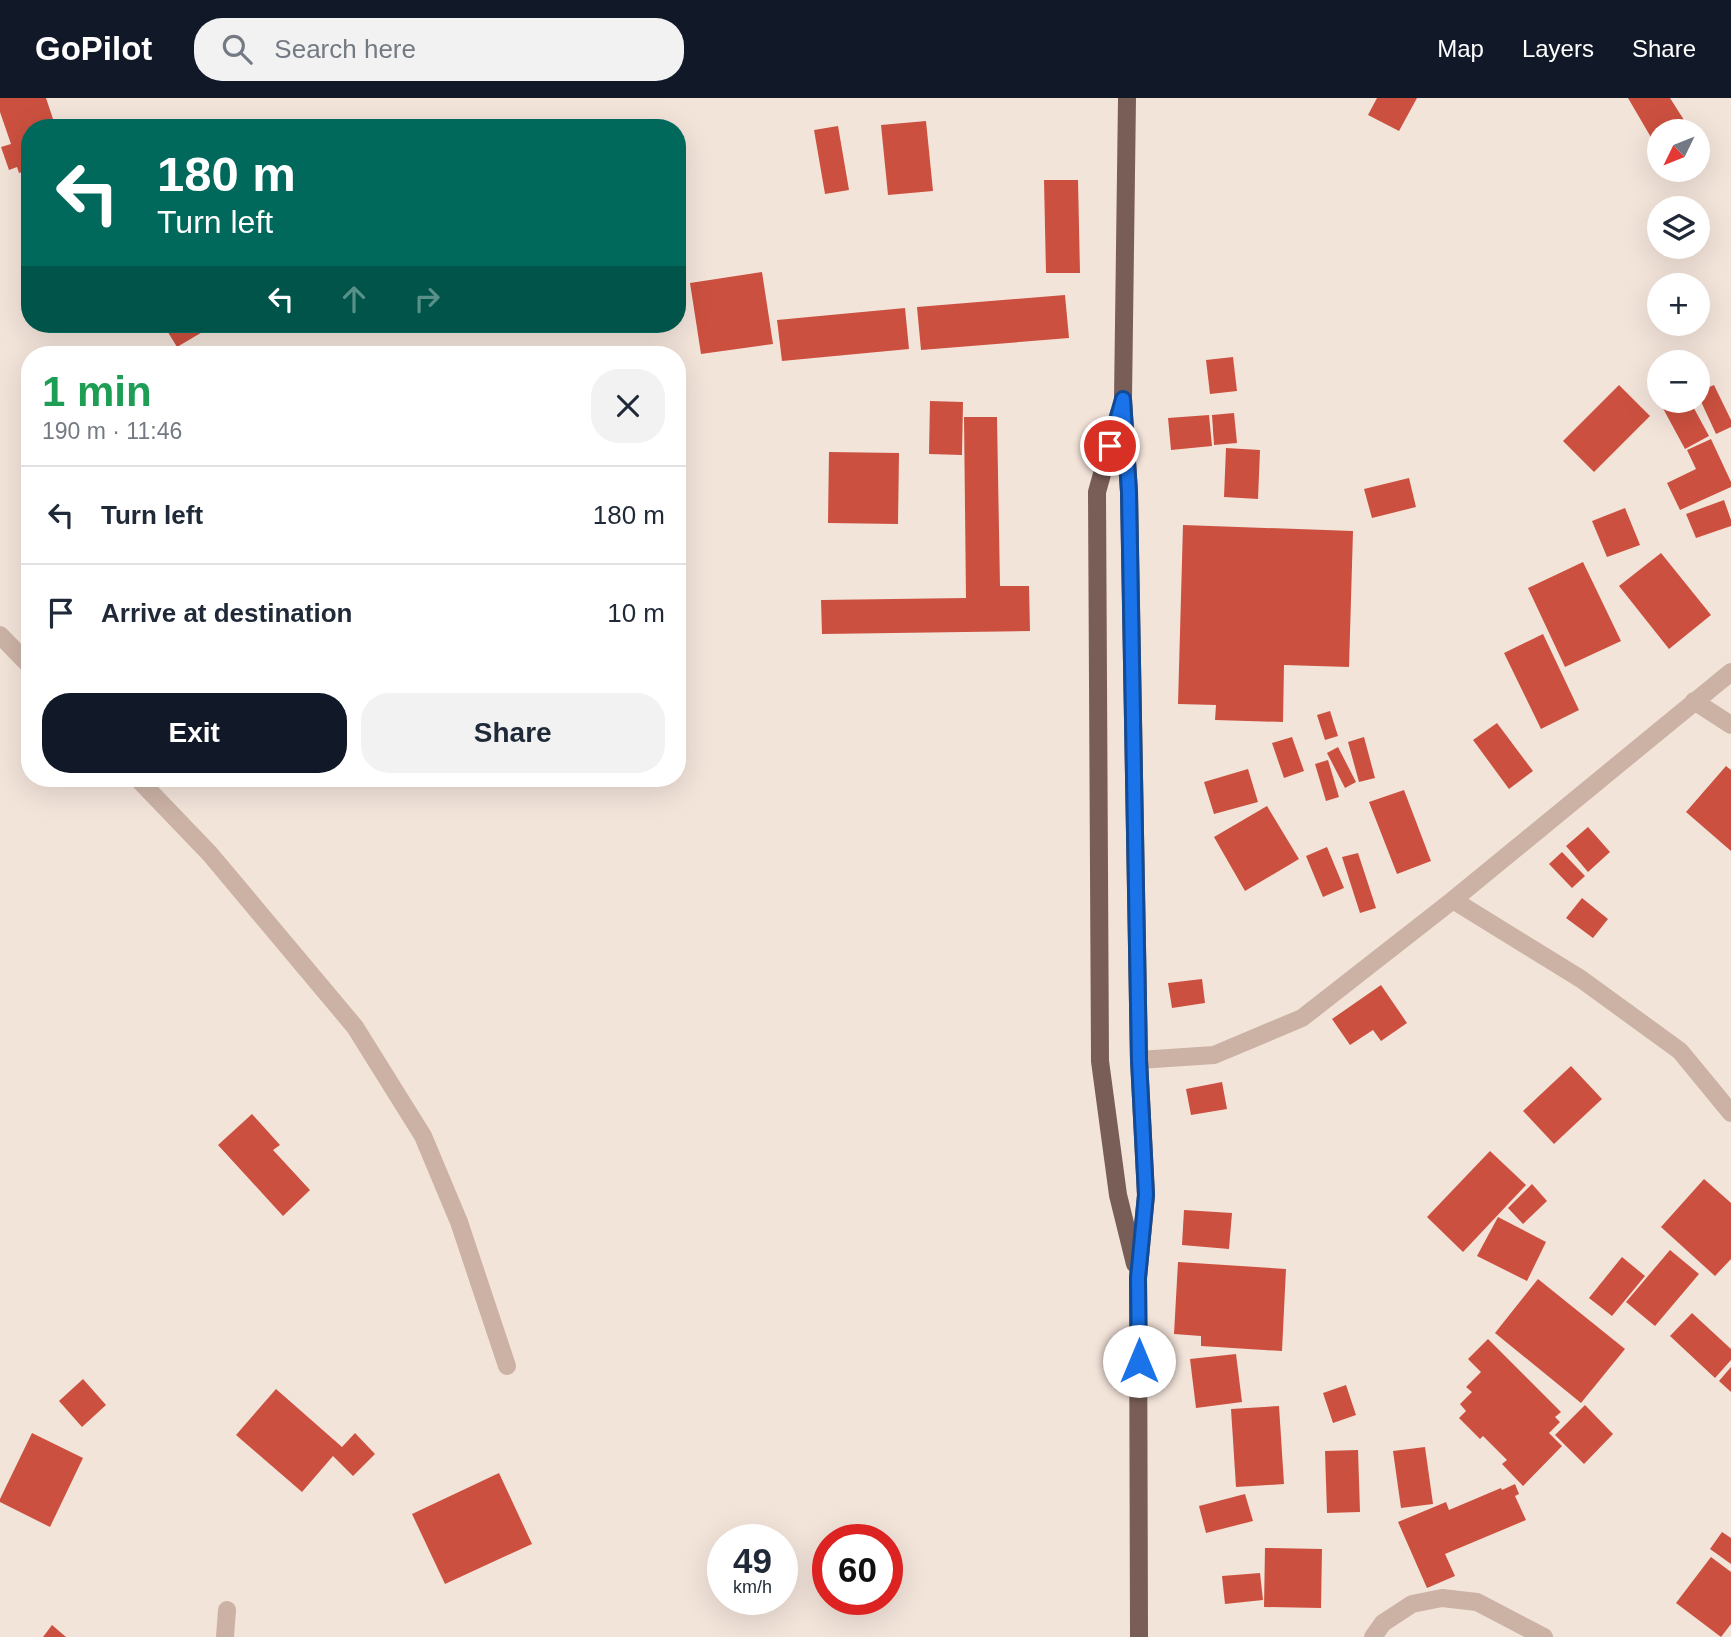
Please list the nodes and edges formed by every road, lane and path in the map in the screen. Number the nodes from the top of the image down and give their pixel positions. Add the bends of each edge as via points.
1 (1127, 98) edge
2 (1123, 399) junction
3 (0, 635) edge
4 (21, 657) edge
5 (1731, 672) edge
6 (1694, 701) junction
7 (1731, 725) edge
8 (146, 787) edge
9 (1453, 900) junction
10 (1139, 1060) junction
11 (1731, 1113) edge
12 (1138, 1278) junction
13 (507, 1366) dead end
14 (226, 1610) dead end
15 (225, 1637) edge
16 (1139, 1637) edge
17 (1373, 1637) edge
18 (1544, 1637) edge

1 - 2 main road
2 - 10 main road
2 - 12 main road via 1097,492 1100,1061 1118,1195
3 - 4 street
5 - 6 street
6 - 7 street
6 - 9 street
8 - 13 street via 210,854 355,1027 423,1136 459,1222
9 - 10 street via 1302,1018 1214,1055
9 - 11 street via 1581,979 1680,1051
10 - 12 main road via 1146,1195
12 - 16 main road
14 - 15 street
17 - 18 street via 1383,1623 1412,1604 1442,1598 1477,1602

